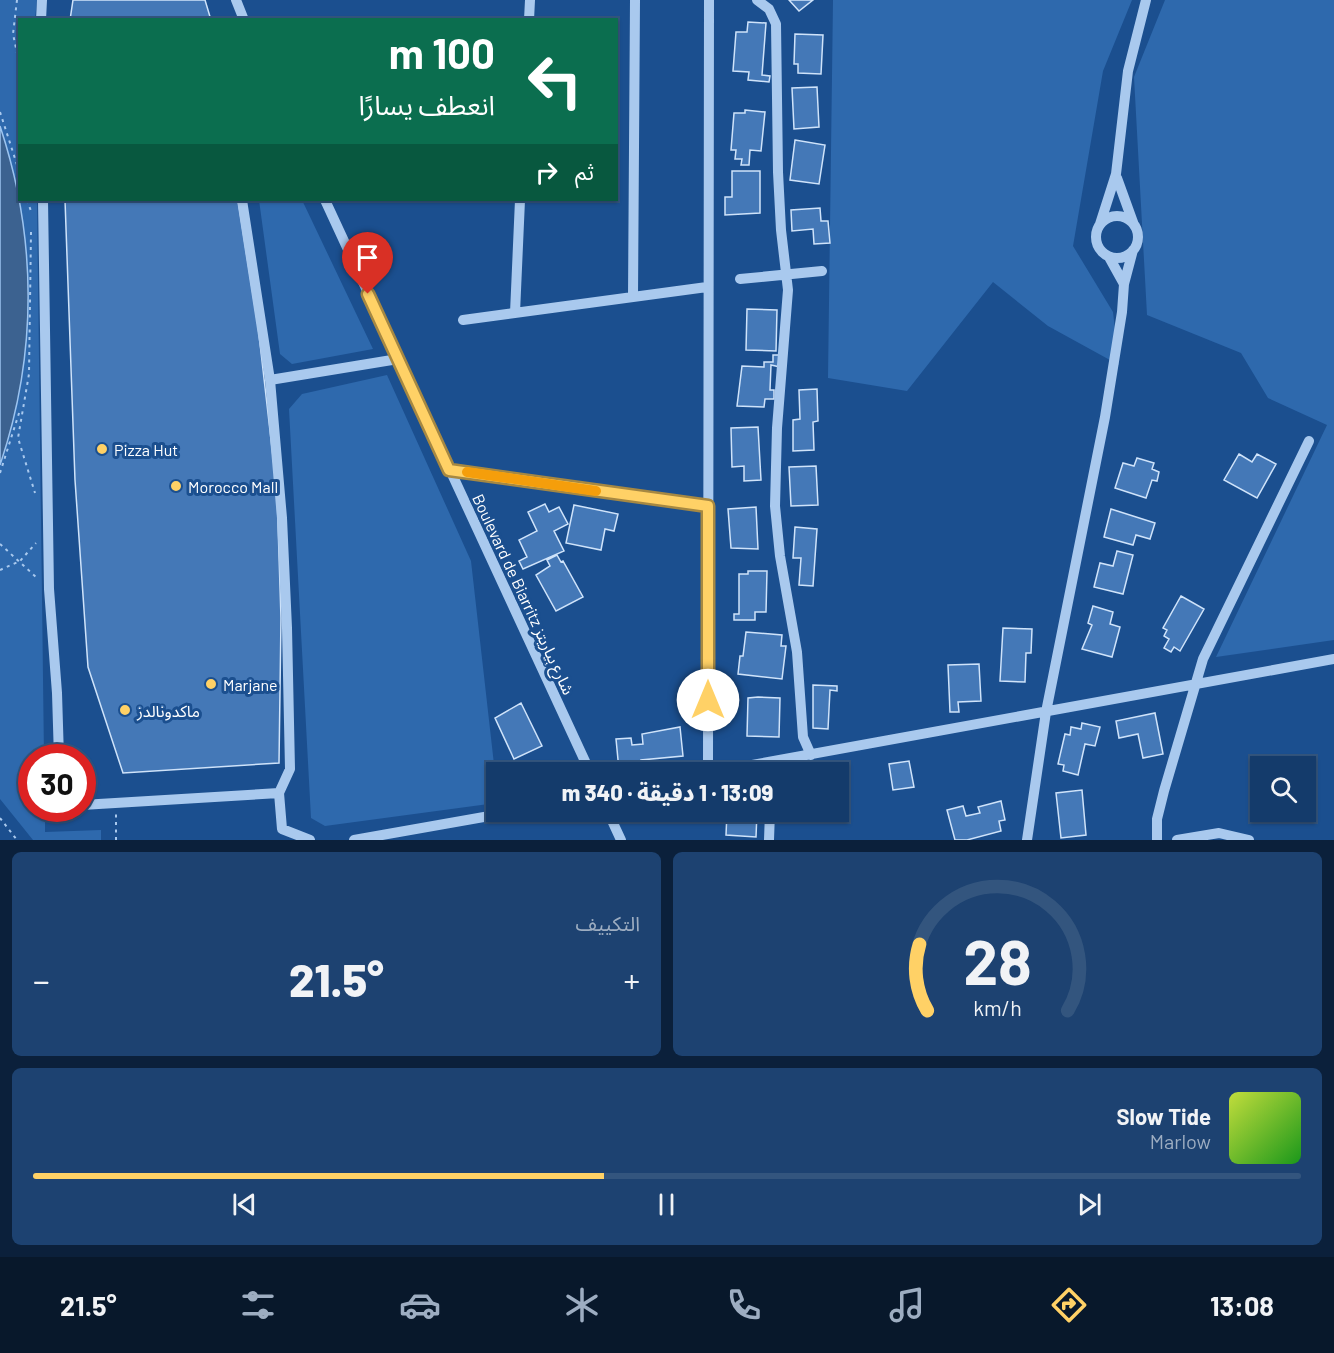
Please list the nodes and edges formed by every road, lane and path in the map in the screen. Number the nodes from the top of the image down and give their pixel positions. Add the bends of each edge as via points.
1 (17, 0) edge
2 (42, 0) edge
3 (236, 0) edge
4 (530, 0) edge
5 (635, 0) edge
6 (709, 0) edge
7 (757, 0) edge
8 (1146, 0) edge
9 (41, 18) edge
10 (243, 18) edge
11 (529, 18) edge
12 (18, 58) edge
13 (0, 112) edge
14 (18, 168) edge
15 (1116, 174) junction
16 (29, 201) edge
17 (43, 201) edge
18 (242, 201) edge
19 (325, 201) edge
20 (520, 201) edge
21 (31, 218) dead end
22 (1100, 224) junction
23 (1134, 225) junction
24 (31, 230) dead end
25 (1133, 250) junction
26 (1109, 257) junction
27 (822, 271) dead end
28 (786, 274) junction
29 (740, 279) dead end
30 (1124, 284) junction
31 (707, 287) junction
32 (633, 297) junction
33 (515, 313) junction
34 (463, 320) dead end
35 (399, 359) junction
36 (270, 380) junction
37 (22, 403) junction
38 (1309, 441) dead end
39 (449, 470) junction
40 (0, 473) edge
41 (35, 497) dead end
42 (708, 506) junction
43 (36, 534) dead end
44 (0, 544) edge
45 (20, 561) junction
46 (0, 570) edge
47 (49, 590) junction
48 (1334, 660) edge
49 (1194, 685) junction
50 (1046, 712) junction
51 (802, 737) junction
52 (59, 744) edge
53 (811, 754) junction
54 (796, 757) junction
55 (585, 762) edge
56 (710, 762) edge
57 (783, 762) edge
58 (279, 793) junction
59 (117, 803) junction
60 (96, 804) edge
61 (486, 817) edge
62 (0, 819) edge
63 (613, 822) edge
64 (770, 822) edge
65 (17, 840) edge
66 (116, 840) edge
67 (310, 840) edge
68 (354, 840) edge
69 (621, 840) edge
70 (769, 840) edge
71 (1027, 840) edge
72 (1157, 840) edge
73 (1177, 840) edge
74 (1249, 840) edge

1 - 12 path via 13,34
2 - 9 street
3 - 10 street
4 - 11 street
5 - 32 street
6 - 31 street
7 - 28 street via 770,9 776,24 778,172
8 - 15 street via 1128,71
13 - 14 path
15 - 22 street
15 - 23 street
16 - 21 path
17 - 47 street
18 - 36 street
19 - 35 street, Boulevard de Biarritz شارع بياريتز
20 - 33 street
22 - 23 street via 1117,216
22 - 26 street via 1096,243
23 - 25 street via 1137,238
24 - 37 path via 29,374
25 - 26 street via 1122,257
25 - 30 street
26 - 30 street
27 - 28 street
28 - 29 street
28 - 51 street via 788,303 775,506 797,652
30 - 50 street via 1105,417
31 - 32 street
31 - 42 street
32 - 33 street
33 - 34 street
35 - 36 street
35 - 39 street, Boulevard de Biarritz شارع بياريتز
36 - 58 street via 287,628 290,769
37 - 40 path
37 - 41 path via 18,438
38 - 49 street
39 - 42 street
39 - 55 street, Boulevard de Biarritz شارع بياريتز
42 - 56 street
43 - 45 path via 36,543
44 - 45 path
45 - 46 path
45 - 47 path
47 - 52 street
48 - 49 street
49 - 50 street
49 - 72 street via 1157,819
50 - 53 street
50 - 71 street
51 - 53 street
51 - 54 street
53 - 54 street
54 - 57 street
58 - 59 street
58 - 67 street via 282,829
59 - 60 street
59 - 66 path
61 - 68 street
62 - 65 path
63 - 69 street
64 - 70 street
73 - 74 street via 1219,833

